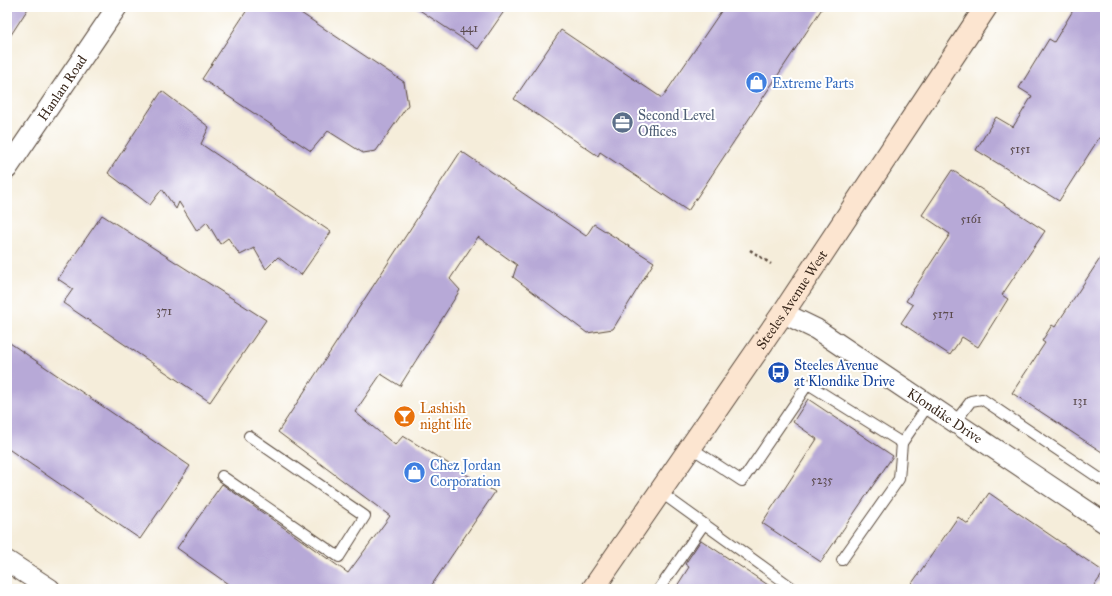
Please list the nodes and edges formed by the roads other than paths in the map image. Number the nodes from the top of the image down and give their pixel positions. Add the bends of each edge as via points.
1 (117, 7) edge
2 (986, 7) edge
3 (7, 169) edge
4 (783, 313) junction
5 (929, 404) junction
6 (955, 422) junction
7 (249, 436) dead end
8 (902, 443) junction
9 (690, 447) junction
10 (222, 476) dead end
11 (1105, 482) edge
12 (660, 492) junction
13 (1105, 523) edge
14 (704, 524) junction
15 (842, 560) dead end
16 (7, 561) edge
17 (50, 589) edge
18 (593, 589) edge
19 (659, 589) edge
20 (794, 589) edge

1 - 3 street, Hanlan Road
2 - 4 main road, Steeles Avenue West
4 - 5 street, Klondike Drive via 816,328
4 - 9 main road, Steeles Avenue West
5 - 6 street, Klondike Drive
5 - 8 lane
6 - 11 lane via 971,402 982,399
6 - 13 street, Klondike Drive
7 - 10 lane via 365,516 339,557
8 - 9 lane via 808,384 742,480
8 - 15 lane via 899,479
9 - 12 main road, Steeles Avenue West
12 - 14 lane
12 - 18 main road, Steeles Avenue West
14 - 19 lane
14 - 20 lane
16 - 17 street

